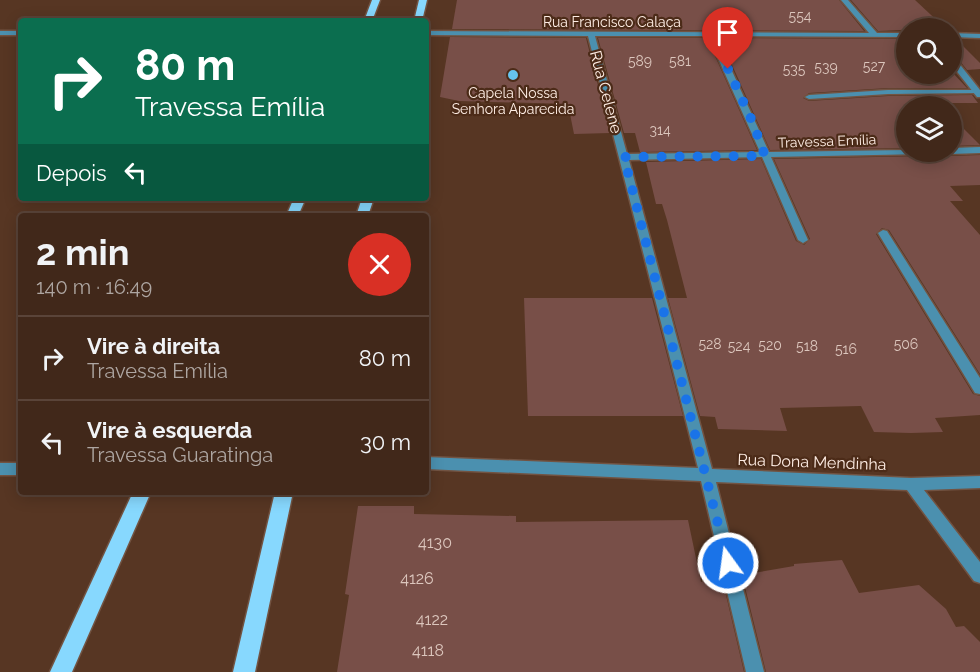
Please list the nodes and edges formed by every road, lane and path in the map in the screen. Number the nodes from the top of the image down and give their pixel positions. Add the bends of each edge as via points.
1 (376, 0) edge
2 (423, 0) edge
3 (844, 0) edge
4 (369, 18) edge
5 (419, 18) edge
6 (0, 33) edge
7 (18, 33) edge
8 (429, 33) edge
9 (591, 34) junction
10 (711, 34) junction
11 (875, 35) junction
12 (896, 35) edge
13 (962, 35) edge
14 (980, 36) edge
15 (962, 73) edge
16 (979, 94) edge
17 (808, 97) dead end
18 (980, 150) edge
19 (962, 151) edge
20 (896, 153) edge
21 (765, 156) junction
22 (624, 157) junction
23 (883, 233) dead end
24 (803, 240) dead end
25 (980, 389) edge
26 (429, 463) edge
27 (0, 469) edge
28 (18, 469) edge
29 (707, 476) junction
30 (980, 482) edge
31 (911, 484) junction
32 (141, 495) edge
33 (283, 495) edge
34 (980, 575) edge
35 (61, 672) edge
36 (244, 672) edge
37 (755, 672) edge

1 - 4 main road
2 - 5 main road
3 - 11 street
6 - 7 street
8 - 9 street, Rua Francisco Calaça
9 - 10 street, Rua Francisco Calaça
9 - 22 street, Rua Celene
10 - 11 street, Rua Francisco Calaça
10 - 21 street
11 - 12 street, Rua Francisco Calaça
13 - 14 street
15 - 16 street
16 - 17 street via 888,92
18 - 19 street
20 - 21 street, Travessa Emília
21 - 22 street, Travessa Emília
21 - 24 street
22 - 29 street, Rua Celene
23 - 25 street
26 - 29 street, Rua Dona Mendinha
27 - 28 street
29 - 31 street, Rua Dona Mendinha
29 - 37 street, Rua Celene
30 - 31 street, Rua Dona Mendinha
31 - 34 street
32 - 35 main road
33 - 36 main road

